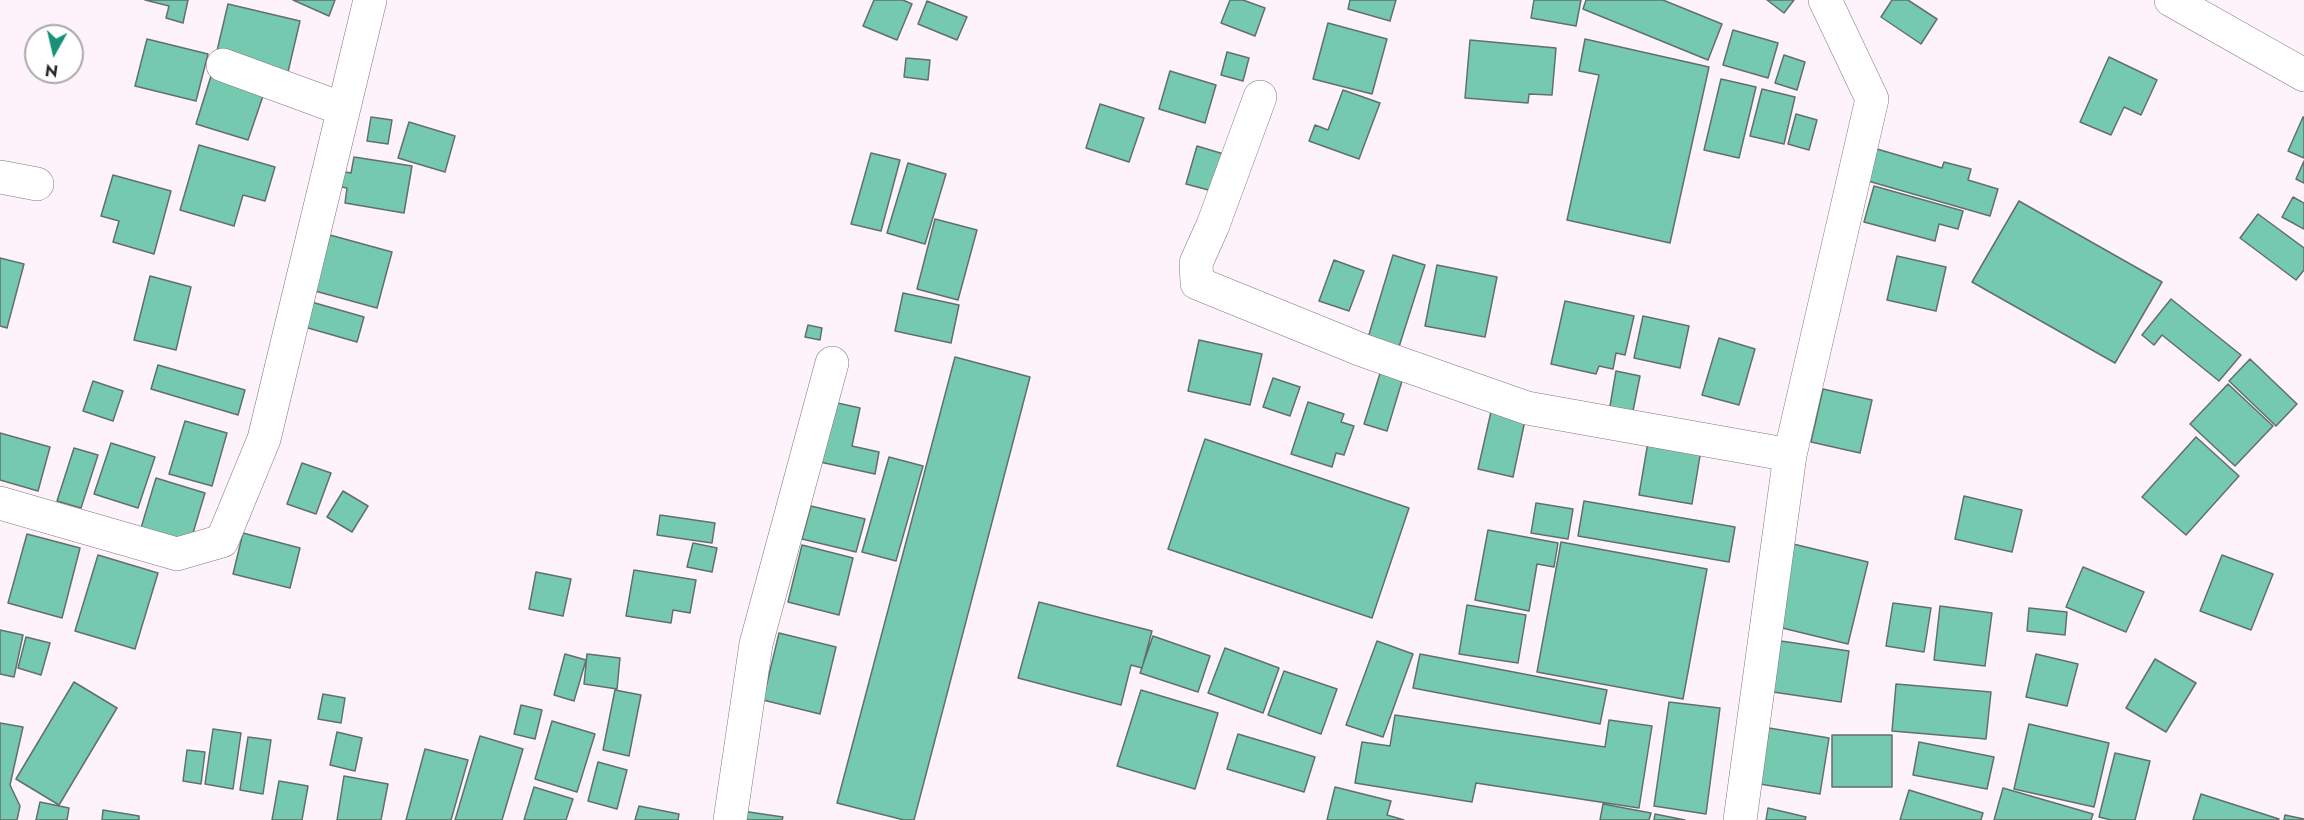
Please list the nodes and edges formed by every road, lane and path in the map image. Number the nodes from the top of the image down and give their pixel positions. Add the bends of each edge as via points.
1 (370, 0) edge
2 (1825, 0) edge
3 (2171, 0) edge
4 (223, 65) dead end
5 (2304, 75) edge
6 (1260, 97) dead end
7 (343, 109) junction
8 (0, 177) edge
9 (37, 184) dead end
10 (832, 363) dead end
11 (1791, 455) junction
12 (0, 503) edge
13 (730, 820) edge
14 (1740, 820) edge

1 - 7 street
2 - 11 street via 1872,99
3 - 5 street
4 - 7 street
6 - 11 street via 1196,263 1197,284 1362,350 1527,408
7 - 12 street via 264,439 222,541 177,554
8 - 9 street
10 - 13 street via 756,644
11 - 14 street

